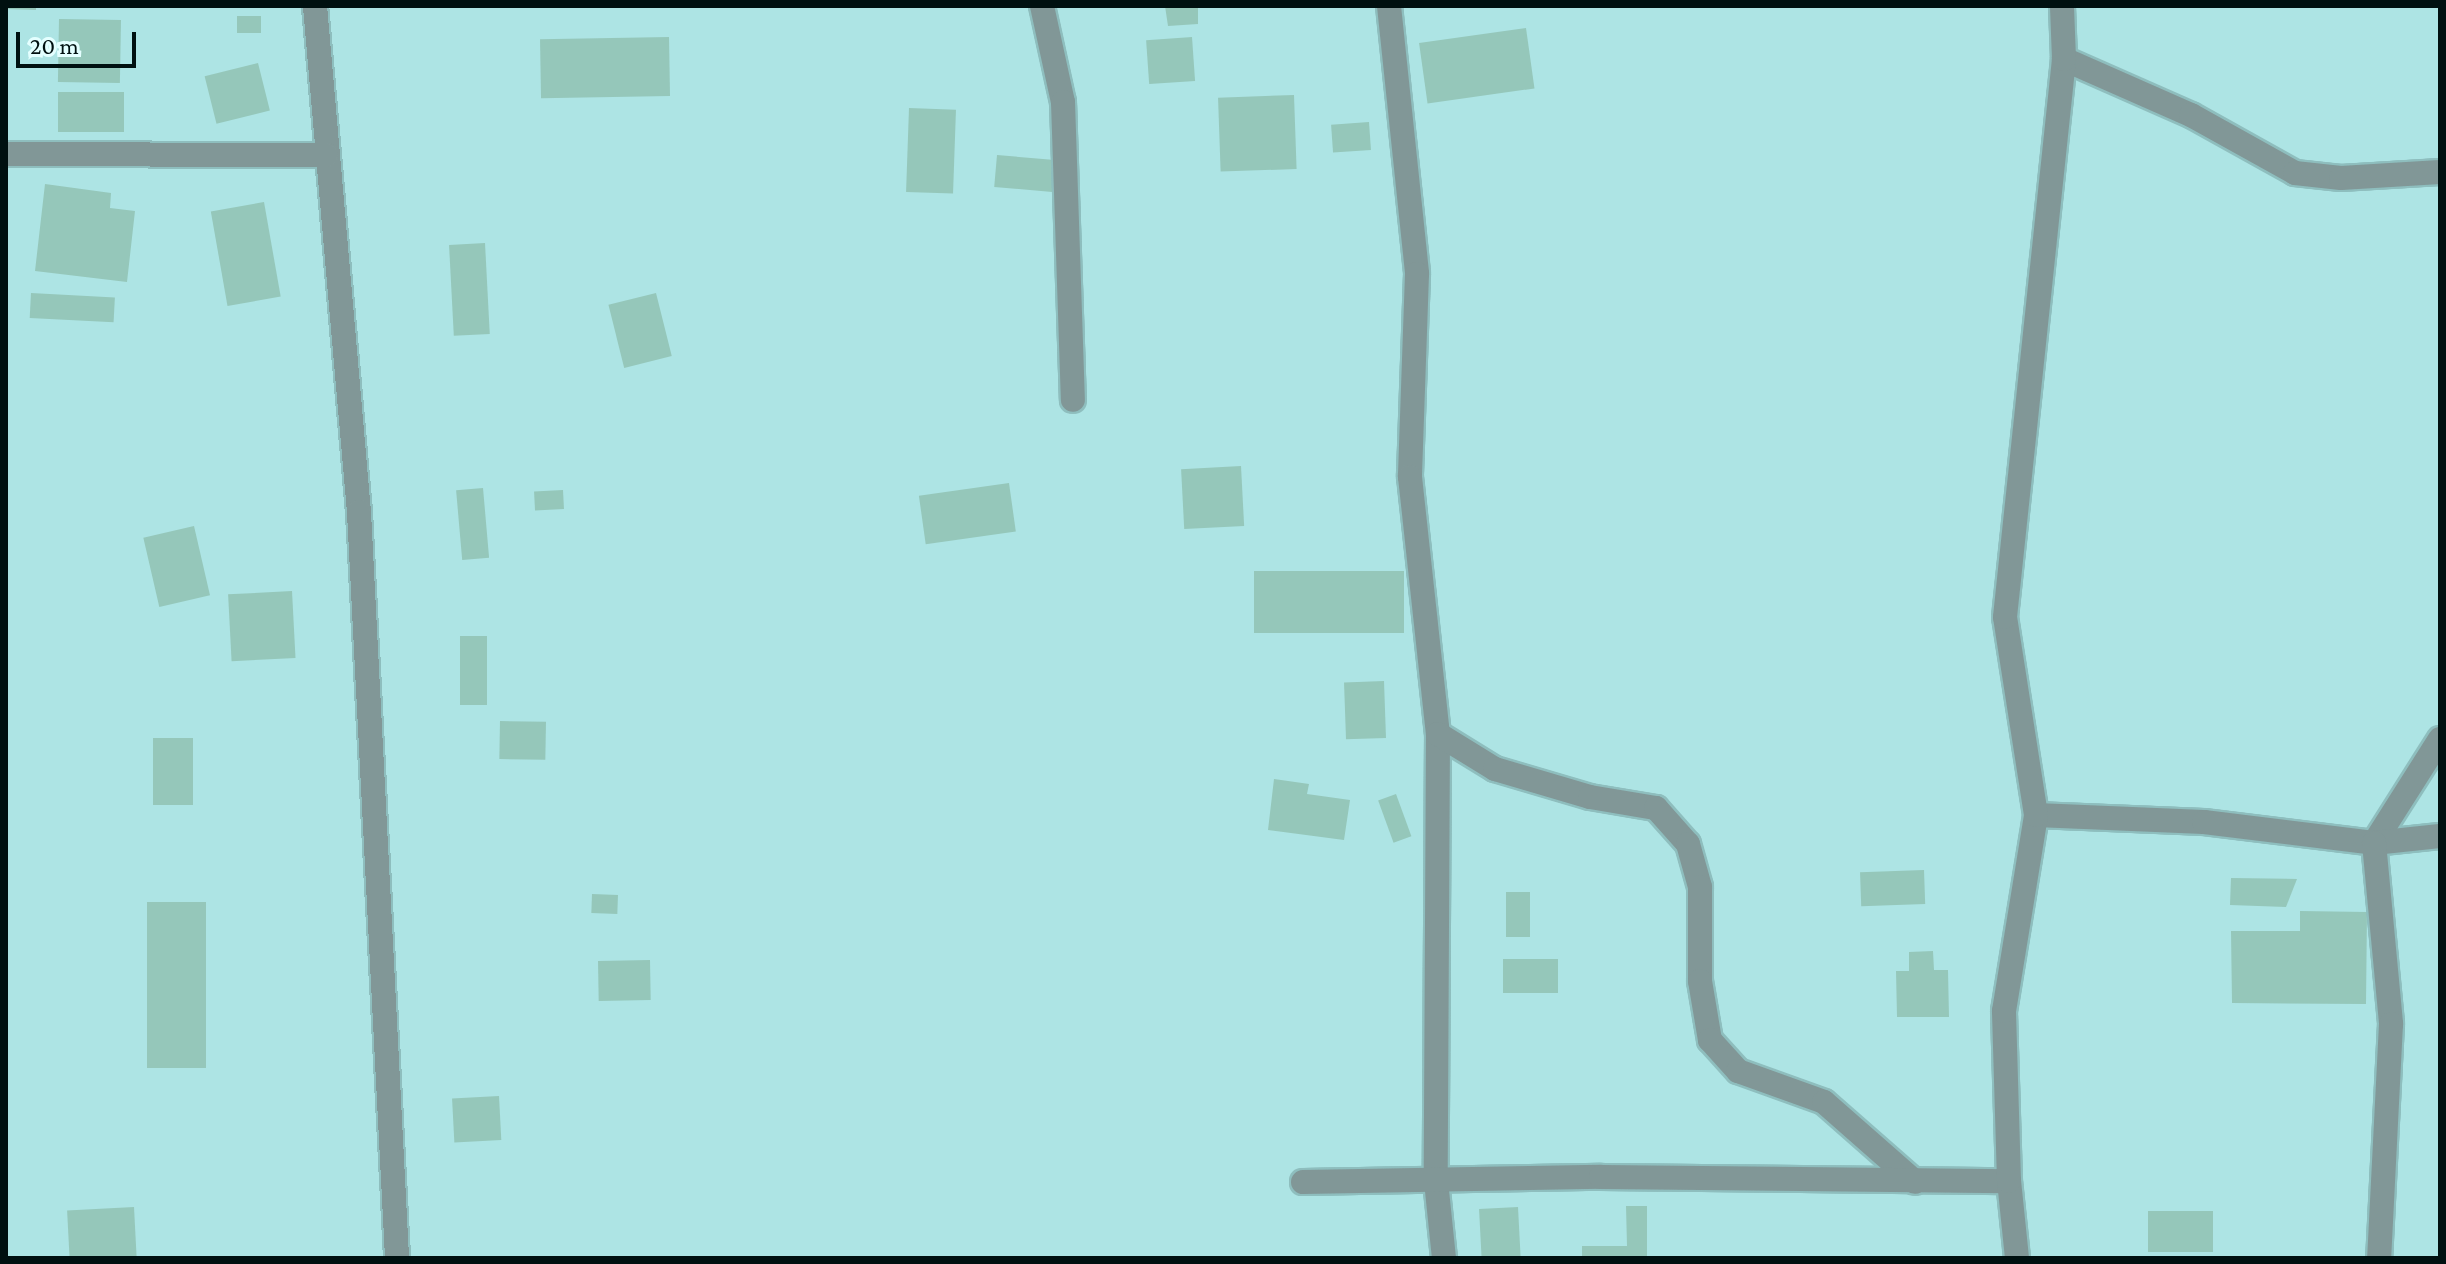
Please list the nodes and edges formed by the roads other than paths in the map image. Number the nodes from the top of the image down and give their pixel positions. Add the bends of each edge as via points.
1 (315, 6) edge
2 (1042, 6) edge
3 (1389, 6) edge
4 (2062, 6) edge
5 (2064, 59) junction
6 (6, 154) edge
7 (326, 155) junction
8 (2440, 172) edge
9 (1073, 400) dead end
10 (1438, 734) junction
11 (2440, 739) edge
12 (2036, 815) junction
13 (2440, 836) edge
14 (2374, 843) junction
15 (1436, 1181) junction
16 (2009, 1181) junction
17 (1303, 1182) dead end
18 (1915, 1182) junction
19 (397, 1258) edge
20 (1444, 1258) edge
21 (2017, 1258) edge
22 (2379, 1258) edge

1 - 7 street
2 - 9 street via 1063,102
3 - 10 street via 1417,274 1410,477
4 - 5 street
5 - 8 street via 2191,115 2295,173 2341,178
5 - 12 street via 2005,617
6 - 7 street
7 - 19 street via 361,543
10 - 15 street
10 - 18 street via 1495,769 1590,797 1656,808 1688,844 1700,887 1700,981 1710,1040 1738,1071 1824,1102
11 - 14 street
12 - 14 street via 2204,822
12 - 16 street via 2004,1011
13 - 14 street
14 - 22 street via 2391,1024
15 - 17 street
15 - 18 street via 1601,1177
15 - 20 street
16 - 18 street
16 - 21 street

